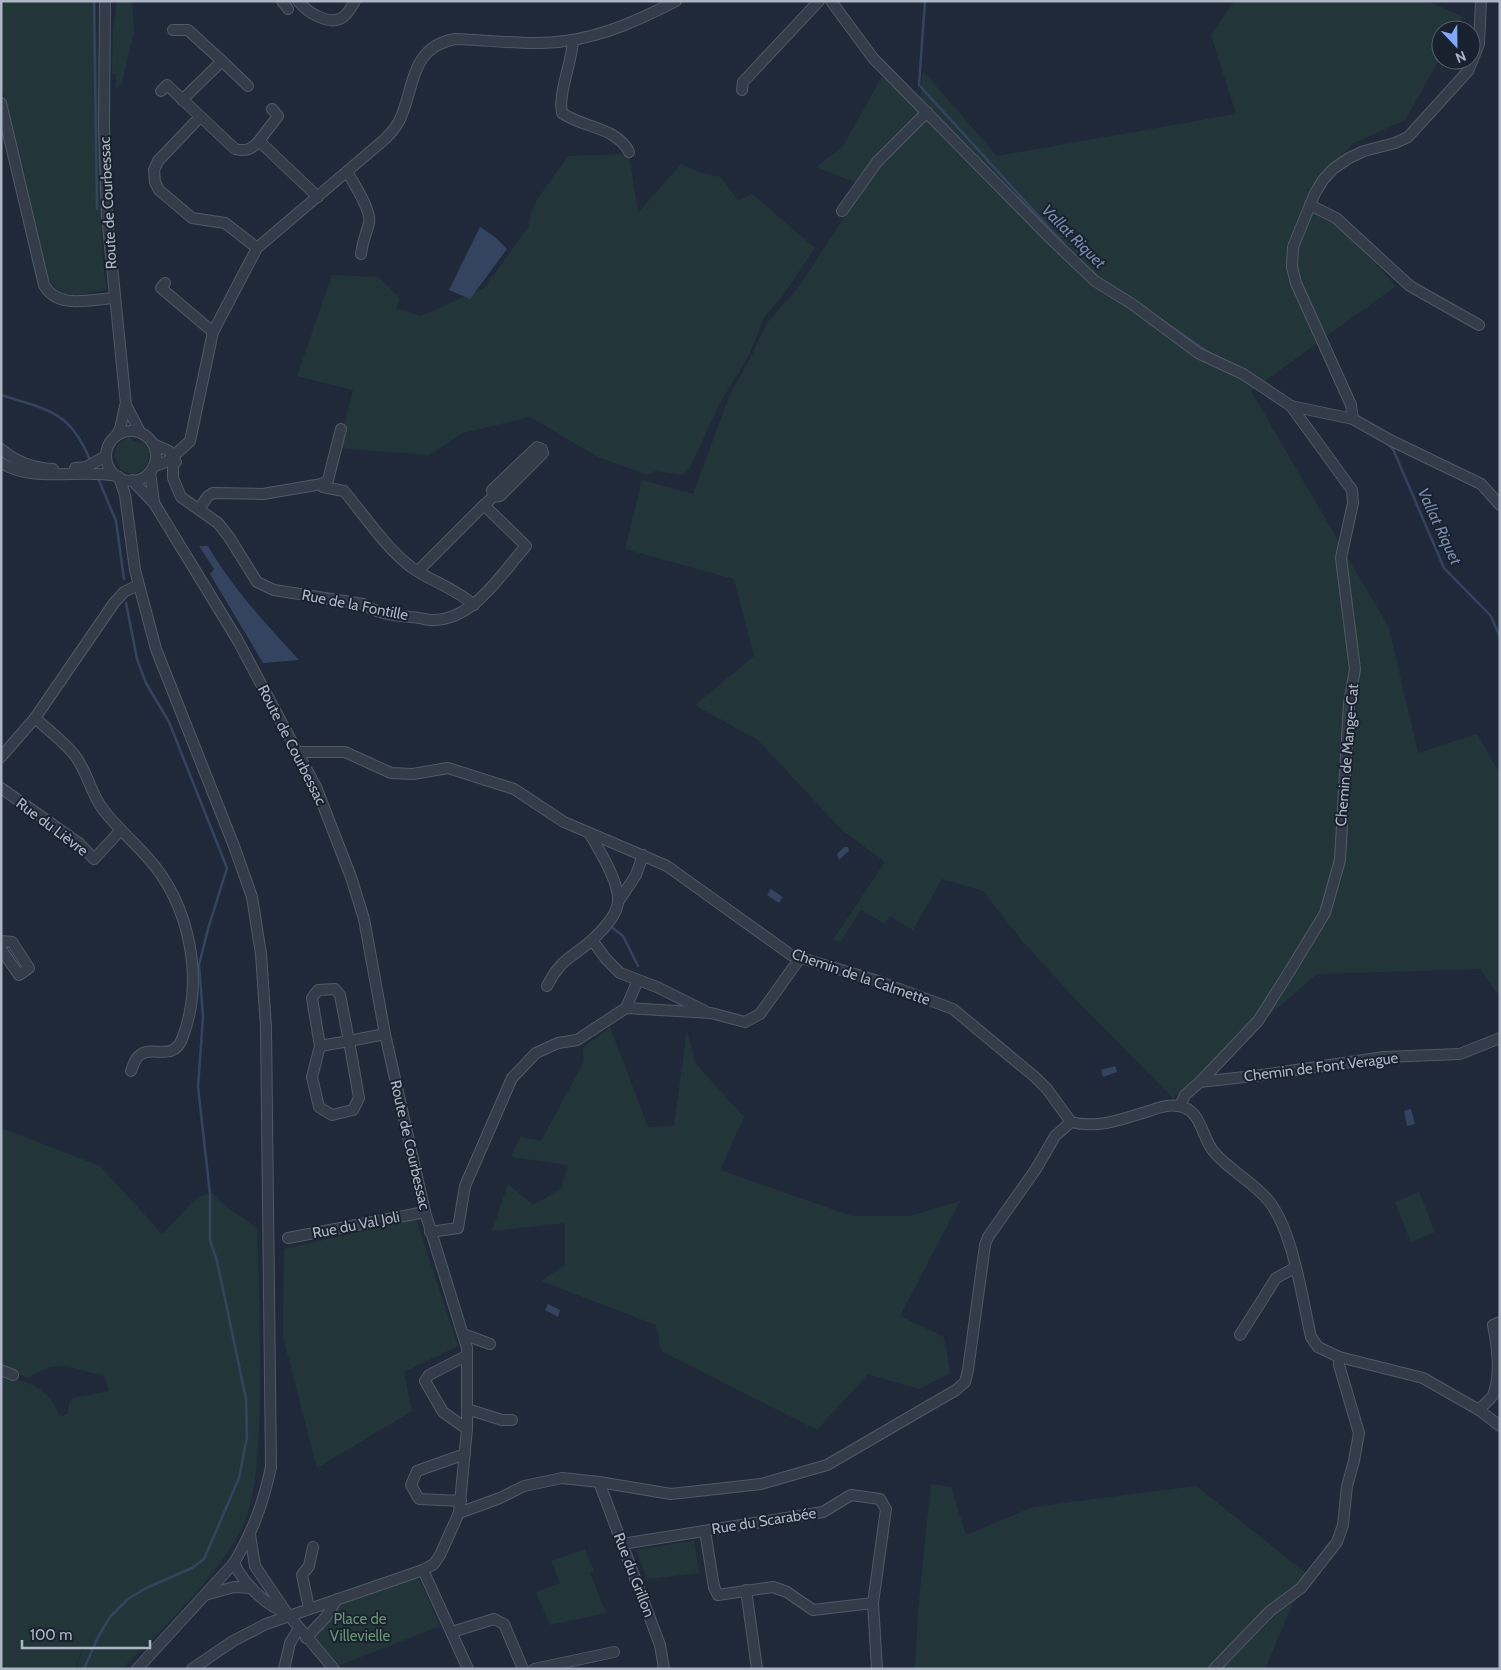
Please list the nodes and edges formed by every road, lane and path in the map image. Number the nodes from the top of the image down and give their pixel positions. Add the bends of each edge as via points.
1 (105, 1) edge
2 (298, 1) edge
3 (355, 1) edge
4 (676, 1) edge
5 (818, 1) edge
6 (832, 1) edge
7 (1482, 1) edge
8 (173, 30) dead end
9 (573, 40) junction
10 (222, 61) junction
11 (248, 86) dead end
12 (743, 86) dead end
13 (161, 91) dead end
14 (182, 100) junction
15 (1, 103) edge
16 (272, 109) dead end
17 (927, 112) junction
18 (200, 117) junction
19 (259, 141) junction
20 (629, 152) dead end
21 (347, 172) junction
22 (318, 196) junction
23 (1310, 205) junction
24 (842, 211) dead end
25 (257, 248) junction
26 (361, 254) dead end
27 (165, 283) dead end
28 (115, 298) junction
29 (1479, 324) dead end
30 (213, 332) junction
31 (126, 405) junction
32 (1291, 406) junction
33 (1353, 419) junction
34 (341, 428) dead end
35 (140, 432) junction
36 (116, 436) junction
37 (153, 444) junction
38 (1, 449) edge
39 (106, 456) junction
40 (173, 456) junction
41 (1, 463) edge
42 (151, 470) junction
43 (118, 477) junction
44 (131, 480) junction
45 (322, 484) junction
46 (125, 495) junction
47 (493, 497) junction
48 (154, 503) junction
49 (1500, 505) edge
50 (483, 506) junction
51 (199, 510) junction
52 (419, 570) junction
53 (138, 585) junction
54 (474, 605) junction
55 (35, 718) junction
56 (297, 752) junction
57 (1, 757) edge
58 (1, 788) edge
59 (121, 830) junction
60 (590, 834) junction
61 (643, 855) junction
62 (618, 902) junction
63 (592, 940) junction
64 (1, 941) edge
65 (1, 949) edge
66 (800, 958) junction
67 (638, 980) junction
68 (547, 986) dead end
69 (626, 1008) junction
70 (711, 1014) junction
71 (385, 1034) junction
72 (1500, 1038) edge
73 (349, 1041) junction
74 (320, 1046) junction
75 (131, 1071) dead end
76 (1200, 1082) junction
77 (1180, 1106) junction
78 (1071, 1122) junction
79 (425, 1212) junction
80 (430, 1232) junction
81 (288, 1238) dead end
82 (1295, 1268) junction
83 (1500, 1322) edge
84 (463, 1334) junction
85 (1240, 1336) dead end
86 (490, 1344) dead end
87 (466, 1356) junction
88 (1338, 1357) junction
89 (1, 1370) edge
90 (13, 1375) dead end
91 (467, 1409) junction
92 (1479, 1410) junction
93 (512, 1420) dead end
94 (1500, 1426) edge
95 (467, 1429) junction
96 (465, 1454) junction
97 (599, 1482) junction
98 (461, 1501) junction
99 (460, 1513) junction
100 (705, 1531) junction
101 (250, 1534) junction
102 (622, 1544) junction
103 (313, 1547) dead end
104 (236, 1561) junction
105 (255, 1566) junction
106 (422, 1570) junction
107 (252, 1588) junction
108 (746, 1590) junction
109 (204, 1595) junction
110 (337, 1599) junction
111 (872, 1603) junction
112 (309, 1608) junction
113 (287, 1614) junction
114 (298, 1628) junction
115 (452, 1632) junction
116 (306, 1638) junction
117 (614, 1652) dead end
118 (136, 1669) edge
119 (192, 1669) edge
120 (284, 1669) edge
121 (334, 1669) edge
122 (468, 1669) edge
123 (523, 1669) edge
124 (534, 1669) edge
125 (664, 1669) edge
126 (757, 1669) edge
127 (876, 1669) edge
128 (1214, 1669) edge

1 - 28 street, Route de Courbessac via 104,127 107,216
2 - 3 street via 317,16 336,20 344,17
4 - 9 street via 637,21
5 - 12 street
6 - 17 street via 873,58
7 - 23 street via 1479,44 1468,71 1408,137 1364,151 1333,169 1323,180
8 - 10 street via 188,30
9 - 20 street via 572,59 560,105 562,113 571,120 611,134 624,142
9 - 21 street via 443,41 417,66 395,128
10 - 11 street
10 - 14 street
13 - 14 street via 167,85
14 - 18 street
15 - 28 street via 47,291 58,299
16 - 19 street via 278,116
17 - 24 street via 877,162
17 - 32 street via 1095,281 1132,304 1192,350 1243,374
18 - 19 street via 235,149 251,149
18 - 25 street via 158,161 154,170 155,182 159,190 192,218 225,223
19 - 22 street
21 - 22 street
21 - 26 street via 369,214
22 - 25 street
23 - 29 street via 1336,218 1410,286
23 - 33 street via 1293,247 1292,267 1303,301 1351,405
25 - 30 street
27 - 30 street via 161,288
28 - 31 street, Route de Courbessac
30 - 40 street via 190,441
31 - 35 street, Route de Courbessac
31 - 36 street, Route de Courbessac
32 - 33 street
32 - 76 street, Chemin de Mange-Cat via 1352,490 1353,503 1341,558 1355,669 1349,704 1340,860 1324,913 1286,977 1258,1021
33 - 49 street via 1481,484
34 - 45 street via 328,480
35 - 36 street
35 - 37 street
36 - 39 street via 107,448
37 - 40 street
37 - 42 street via 156,460
38 - 39 street via 23,463 48,468 86,468
39 - 43 street via 111,470
40 - 42 street
40 - 51 street, Rue de la Fontille via 180,470 175,484 181,497
41 - 43 street via 38,474
42 - 44 street via 145,476
42 - 48 street, Route de Courbessac
43 - 44 street
43 - 46 street
44 - 46 street
44 - 48 street, Route de Courbessac
45 - 51 street via 263,494 212,493
45 - 52 street via 329,490 344,491 392,549 412,568
46 - 53 street
47 - 47 street via 500,496 543,453 542,449 537,447 492,490
47 - 50 street
48 - 56 street, Route de Courbessac via 237,639
50 - 52 street
50 - 54 street, Rue de la Fontille via 526,546
51 - 54 street, Rue de la Fontille via 218,523 230,537 257,582 274,590 363,604 374,611 432,620 456,616
52 - 54 street
53 - 55 street via 124,592 114,603
53 - 101 street via 159,658 249,889 262,954 266,1027 270,1467 263,1504
55 - 57 street
55 - 59 street via 76,757 101,807
56 - 60 street, Chemin de la Calmette via 345,752 391,773 413,774 448,768 514,789 564,822
56 - 71 street, Route de Courbessac via 316,786 351,877 366,928
58 - 59 street, Rue du Lièvre via 80,844 94,860
59 - 75 street via 150,859 173,893 188,939 194,981 193,1004 182,1042 163,1054 142,1053
60 - 61 street, Chemin de la Calmette
60 - 62 street via 609,871
61 - 62 street via 636,875
61 - 66 street, Chemin de la Calmette via 667,866 791,955
62 - 63 street via 609,922
63 - 67 street via 620,973
63 - 68 street via 569,956
64 - 65 street via 12,942 29,968 19,975
66 - 70 street via 760,1014 745,1022
66 - 78 street, Chemin de la Calmette via 878,981 953,1010 1035,1078
67 - 69 street
67 - 70 street via 657,986
69 - 70 street
69 - 80 street via 576,1040 558,1043 536,1053 512,1078 465,1186 458,1228
71 - 73 street
71 - 79 street, Route de Courbessac
72 - 76 street, Chemin de Font Verague via 1460,1054 1384,1057
73 - 74 street
73 - 74 street via 340,995 335,989 318,990 312,998
73 - 74 street via 359,1098 353,1110 345,1113 332,1115 319,1107 312,1077
76 - 77 street via 1185,1096
77 - 78 street via 1170,1105 1087,1126
77 - 82 street via 1196,1117 1213,1151 1269,1201 1286,1234
78 - 97 street via 1055,1136 988,1237 968,1370 965,1382 956,1390 827,1465 760,1484 671,1494
79 - 80 street, Route de Courbessac
79 - 81 street, Rue du Val Joli
80 - 84 street, Route de Courbessac
82 - 85 street via 1276,1278
82 - 88 street via 1311,1337 1318,1347
83 - 92 street via 1493,1325 1499,1353 1495,1384 1492,1396
84 - 86 street
84 - 87 street, Route de Courbessac
87 - 91 street, Route de Courbessac
87 - 95 street via 429,1374 425,1381 443,1412
88 - 92 street via 1423,1378
88 - 128 street via 1359,1433 1347,1486 1343,1525 1337,1542 1301,1588 1270,1611
89 - 90 street
91 - 93 street
91 - 95 street, Route de Courbessac
92 - 94 street
95 - 96 street, Route de Courbessac
96 - 98 street, Route de Courbessac
96 - 98 street via 416,1471 411,1485 419,1499
97 - 99 street via 562,1478 535,1483
97 - 102 street, Rue du Grillon
98 - 99 street, Route de Courbessac
99 - 106 street, Route de Courbessac via 440,1555 434,1564
100 - 102 street, Rue du Scarabée
100 - 108 street via 718,1595
100 - 111 street, Rue du Scarabée via 822,1512 851,1495 880,1499 886,1509
101 - 104 street
101 - 105 street
102 - 125 street, Rue du Grillon via 660,1645
103 - 112 street via 309,1566 302,1575
104 - 105 street
104 - 107 street via 240,1577
104 - 109 street
105 - 113 street
106 - 110 street, Route de Courbessac
106 - 115 street
107 - 109 street via 234,1587
107 - 113 street
108 - 111 street via 773,1587 787,1592 812,1610
108 - 126 street
109 - 118 street
110 - 112 street, Route de Courbessac
110 - 116 street via 326,1617
111 - 127 street, Rue du Scarabée
112 - 113 street, Route de Courbessac
113 - 114 street
113 - 119 street, Route de Courbessac via 233,1641
114 - 116 street
114 - 120 street via 290,1643
115 - 122 street
115 - 123 street via 494,1619 500,1621
116 - 121 street
117 - 124 street

